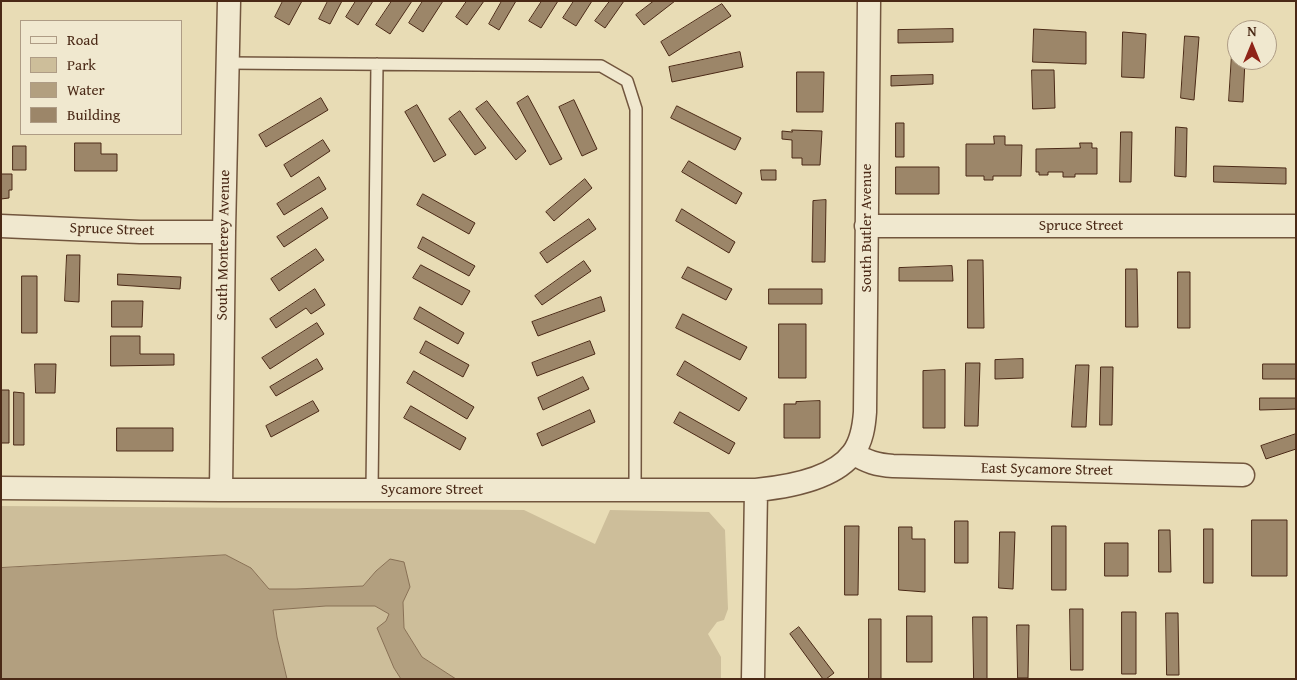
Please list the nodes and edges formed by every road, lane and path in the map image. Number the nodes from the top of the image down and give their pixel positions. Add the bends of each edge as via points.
1 (229, 1) edge
2 (869, 1) edge
3 (227, 63) junction
4 (377, 64) junction
5 (1, 226) edge
6 (866, 226) junction
7 (1296, 226) edge
8 (224, 232) junction
9 (853, 453) junction
10 (1243, 475) dead end
11 (1, 488) edge
12 (221, 490) junction
13 (372, 490) junction
14 (635, 490) junction
15 (756, 490) junction
16 (753, 679) edge

1 - 3 street, South Monterey Avenue
2 - 6 street, South Butler Avenue
3 - 4 lane
3 - 8 street, South Monterey Avenue
4 - 13 lane
4 - 14 lane via 601,66 627,81 636,108
5 - 8 street, Spruce Street
6 - 7 street, Spruce Street
6 - 9 street, South Butler Avenue via 865,412 860,441
8 - 12 street, South Monterey Avenue
9 - 10 street, East Sycamore Street via 884,466
9 - 15 street, Sycamore Street via 830,472 776,488
11 - 12 street, Sycamore Street
12 - 13 street, Sycamore Street
13 - 14 street, Sycamore Street
14 - 15 street, Sycamore Street
15 - 16 street

